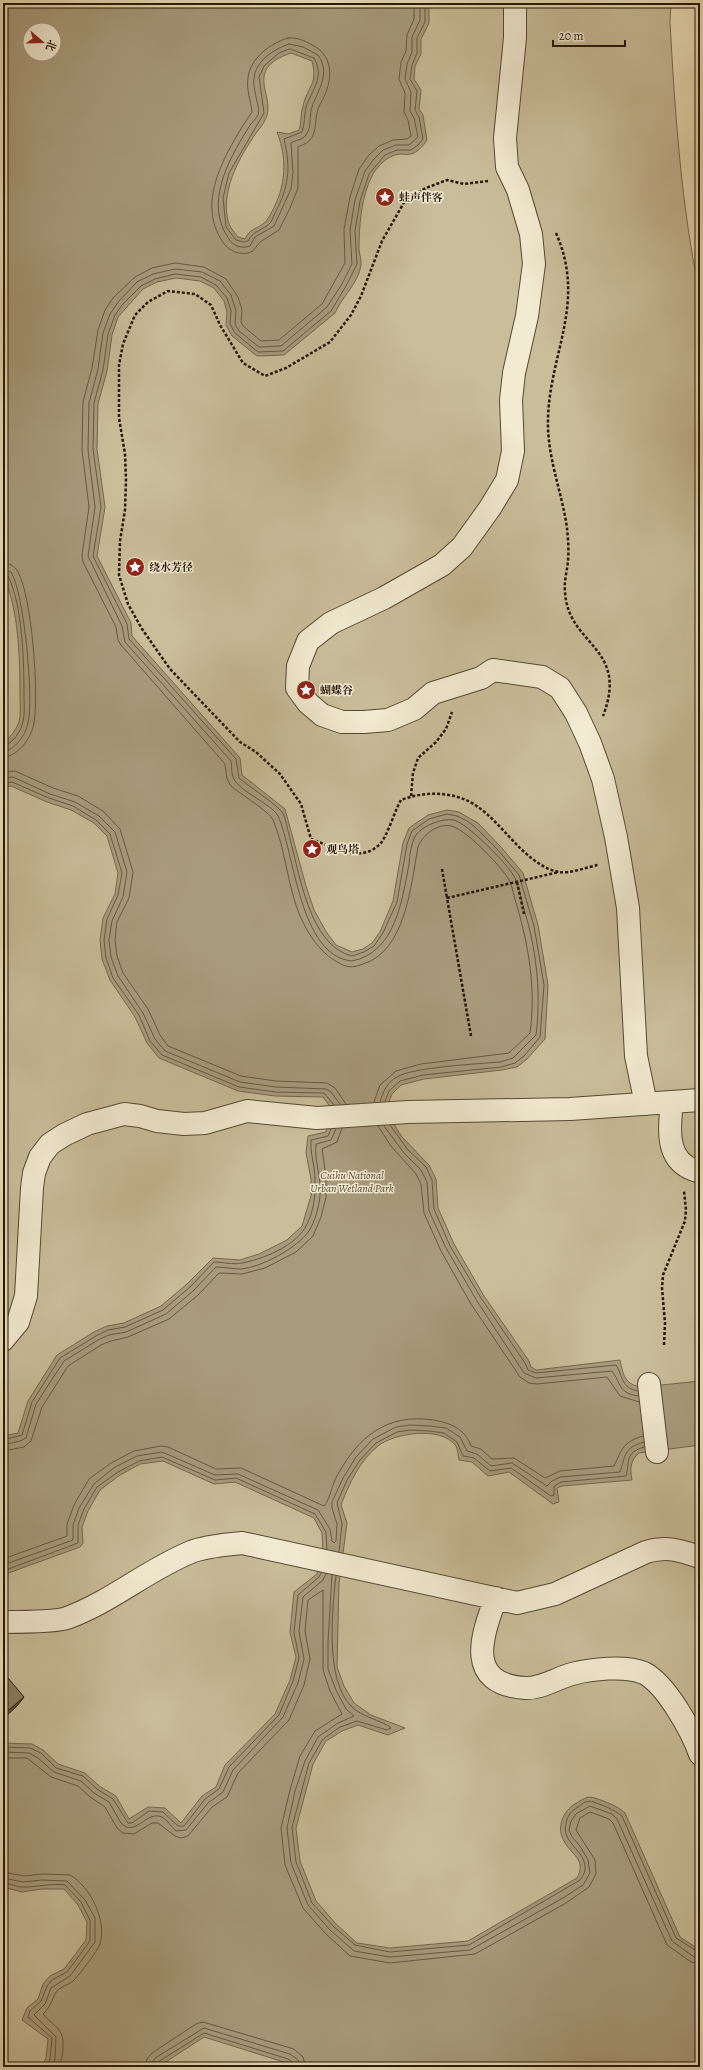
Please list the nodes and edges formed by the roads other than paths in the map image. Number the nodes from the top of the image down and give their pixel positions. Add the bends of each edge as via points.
1 (514, 3) edge
2 (700, 1100) edge
3 (672, 1102) junction
4 (646, 1104) junction
5 (694, 1170) edge
6 (3, 1340) edge
7 (649, 1384) dead end
8 (657, 1452) dead end
9 (700, 1557) edge
10 (496, 1598) junction
11 (3, 1622) edge
12 (700, 1754) edge

1 - 4 lane via 515,38 505,138 507,167 518,190 530,234 534,264 527,316 514,373 511,400 513,452 507,480 462,547 442,565 391,594 331,623 308,641 298,666 297,688 308,703 322,715 342,722 388,720 414,709 433,693 481,678 493,670 542,677 560,688 576,713 603,779 620,860 628,908 636,1056
2 - 3 lane
3 - 4 lane
3 - 5 lane via 670,1137 674,1153
4 - 6 lane via 570,1109 408,1112 317,1118 247,1111 205,1123 184,1124 124,1114 87,1124 50,1144 40,1157 32,1188 26,1296 18,1322
7 - 8 lane
9 - 10 lane via 674,1548 661,1548 646,1552 555,1594 517,1603
10 - 11 lane via 242,1543 192,1552 152,1571 108,1598 66,1619
10 - 12 lane via 484,1628 481,1651 483,1664 490,1675 503,1682 526,1688 595,1670 620,1668 643,1673 668,1694

